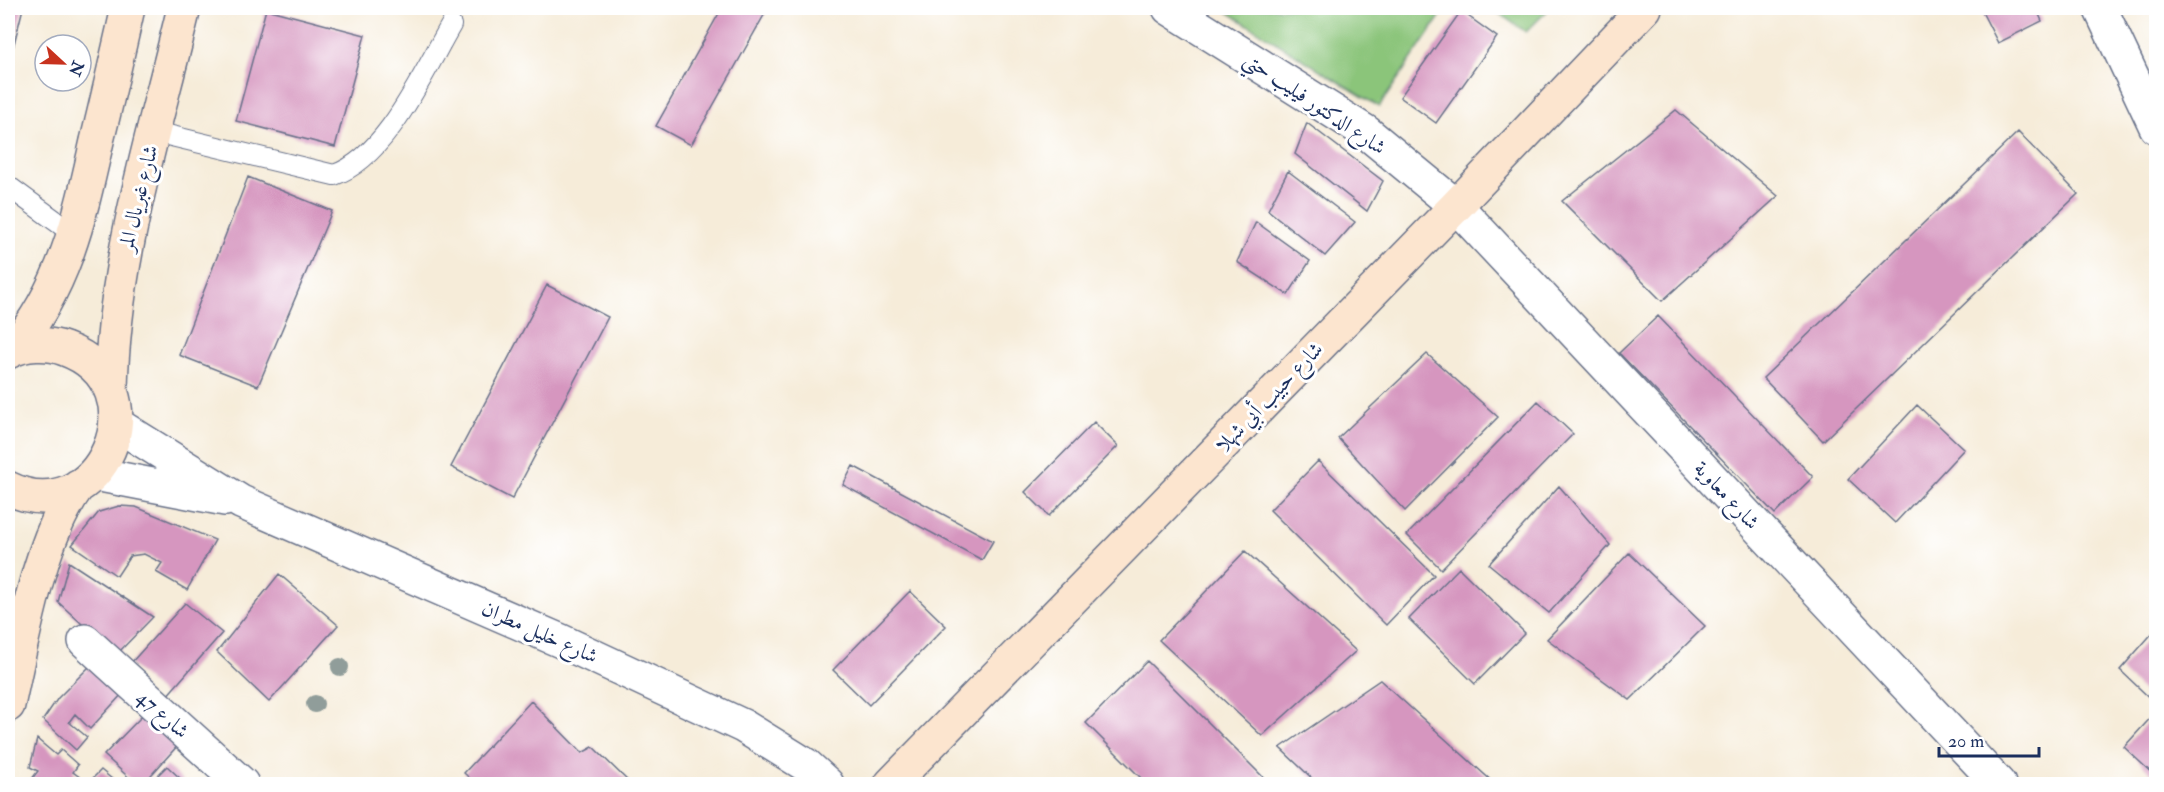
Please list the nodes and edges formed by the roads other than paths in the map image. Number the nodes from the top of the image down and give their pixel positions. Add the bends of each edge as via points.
1 (128, 8) edge
2 (184, 8) edge
3 (1169, 8) edge
4 (1645, 8) edge
5 (2100, 8) edge
6 (451, 25) dead end
7 (2157, 127) edge
8 (154, 132) junction
9 (8, 186) edge
10 (1456, 206) junction
11 (75, 235) junction
12 (10, 351) edge
13 (111, 391) junction
14 (116, 424) junction
15 (86, 480) junction
16 (8, 488) edge
17 (241, 502) junction
18 (85, 641) dead end
19 (8, 705) edge
20 (242, 784) edge
21 (827, 784) edge
22 (891, 784) edge
23 (1999, 784) edge

1 - 11 main road
2 - 8 main road, شارع غبريال المر
3 - 10 street, شارع الدكتور فيليب حتي via 1366,132
4 - 10 main road, شارع حبيب أبي شهلا
5 - 7 street
6 - 8 lane via 394,122 363,159 334,175
8 - 13 main road, شارع غبريال المر via 118,290 111,342
9 - 11 lane
10 - 22 main road, شارع حبيب أبي شهلا
10 - 23 street, شارع معاوية
11 - 12 main road via 44,307
12 - 13 main road via 45,344 77,354 97,370
13 - 14 main road, شارع غبريال المر
14 - 15 main road via 110,451
14 - 17 street, شارع خليل مطران
15 - 16 main road via 47,496
15 - 17 street, شارع خليل مطران
15 - 19 main road via 69,499 50,544
17 - 21 street, شارع خليل مطران via 693,701 773,743
18 - 20 street, شارع 47

